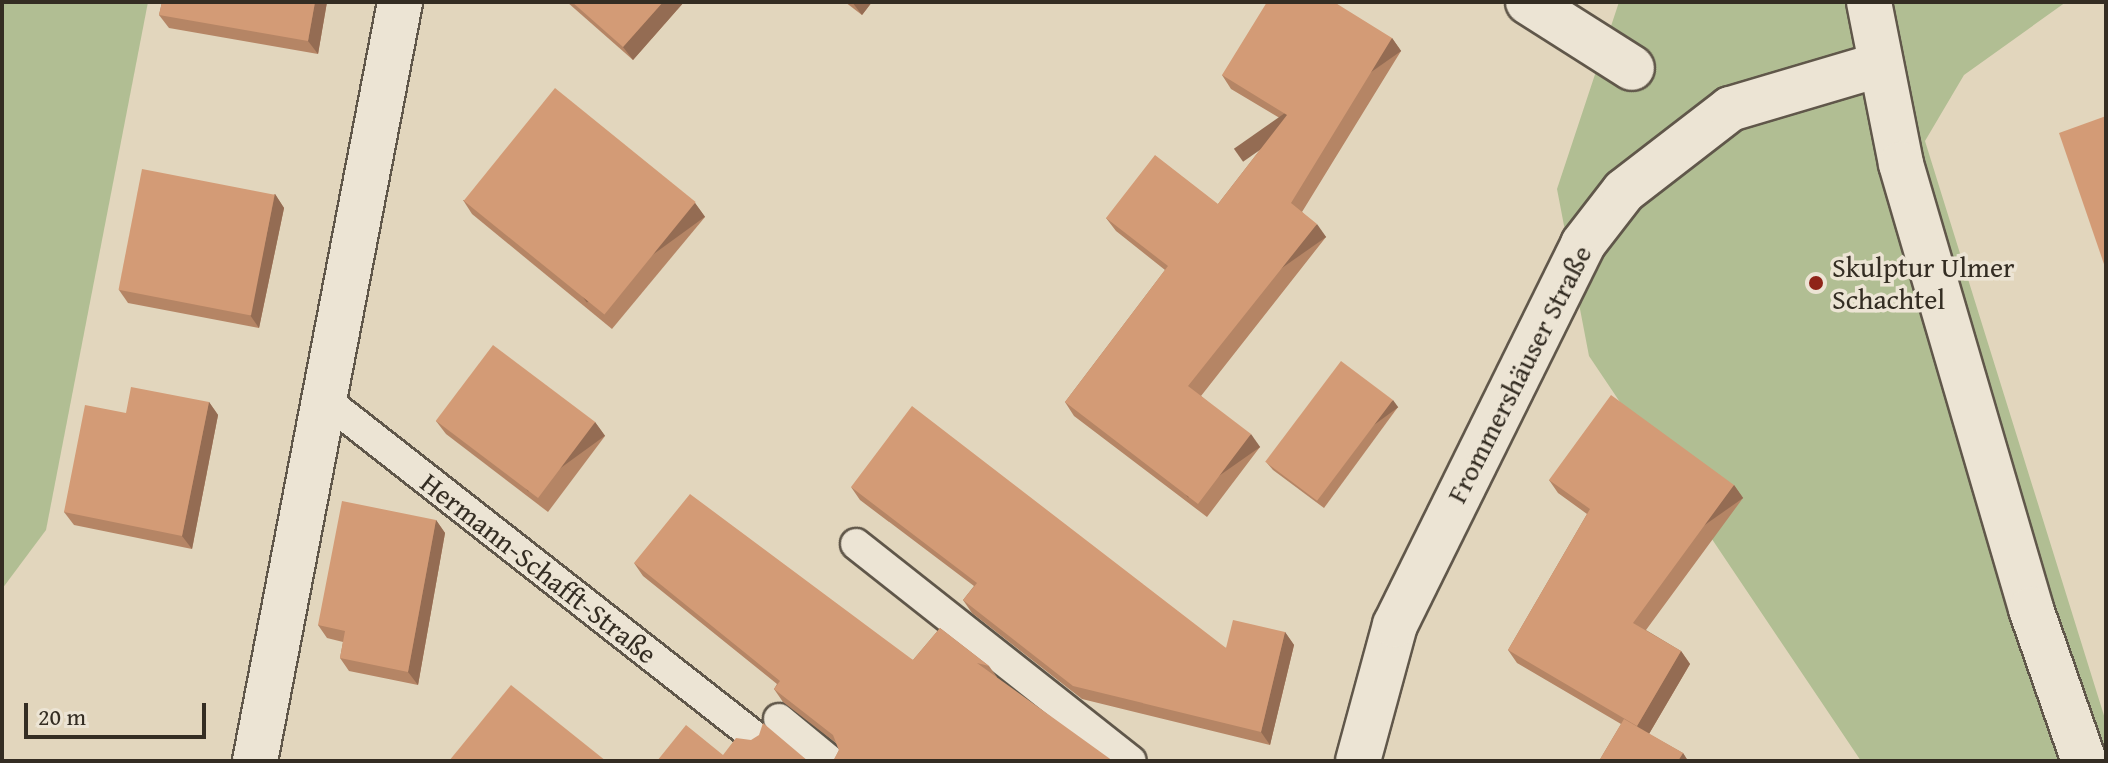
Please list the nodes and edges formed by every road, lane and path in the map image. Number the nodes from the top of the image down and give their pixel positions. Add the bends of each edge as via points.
1 (400, 2) edge
2 (1528, 2) edge
3 (1869, 2) edge
4 (1879, 65) junction
5 (1632, 68) dead end
6 (324, 399) junction
7 (856, 544) dead end
8 (779, 719) edge
9 (754, 736) edge
10 (255, 761) edge
11 (830, 761) edge
12 (1131, 761) edge
13 (1358, 761) edge
14 (2084, 761) edge

1 - 6 street
2 - 5 street
3 - 4 street
4 - 13 street, Frommershäuser Straße via 1730,109 1624,191 1583,244 1395,625
4 - 14 street via 1901,164 2000,507
6 - 9 lane, Hermann-Schafft-Straße
6 - 10 street
7 - 12 lane
8 - 11 lane

